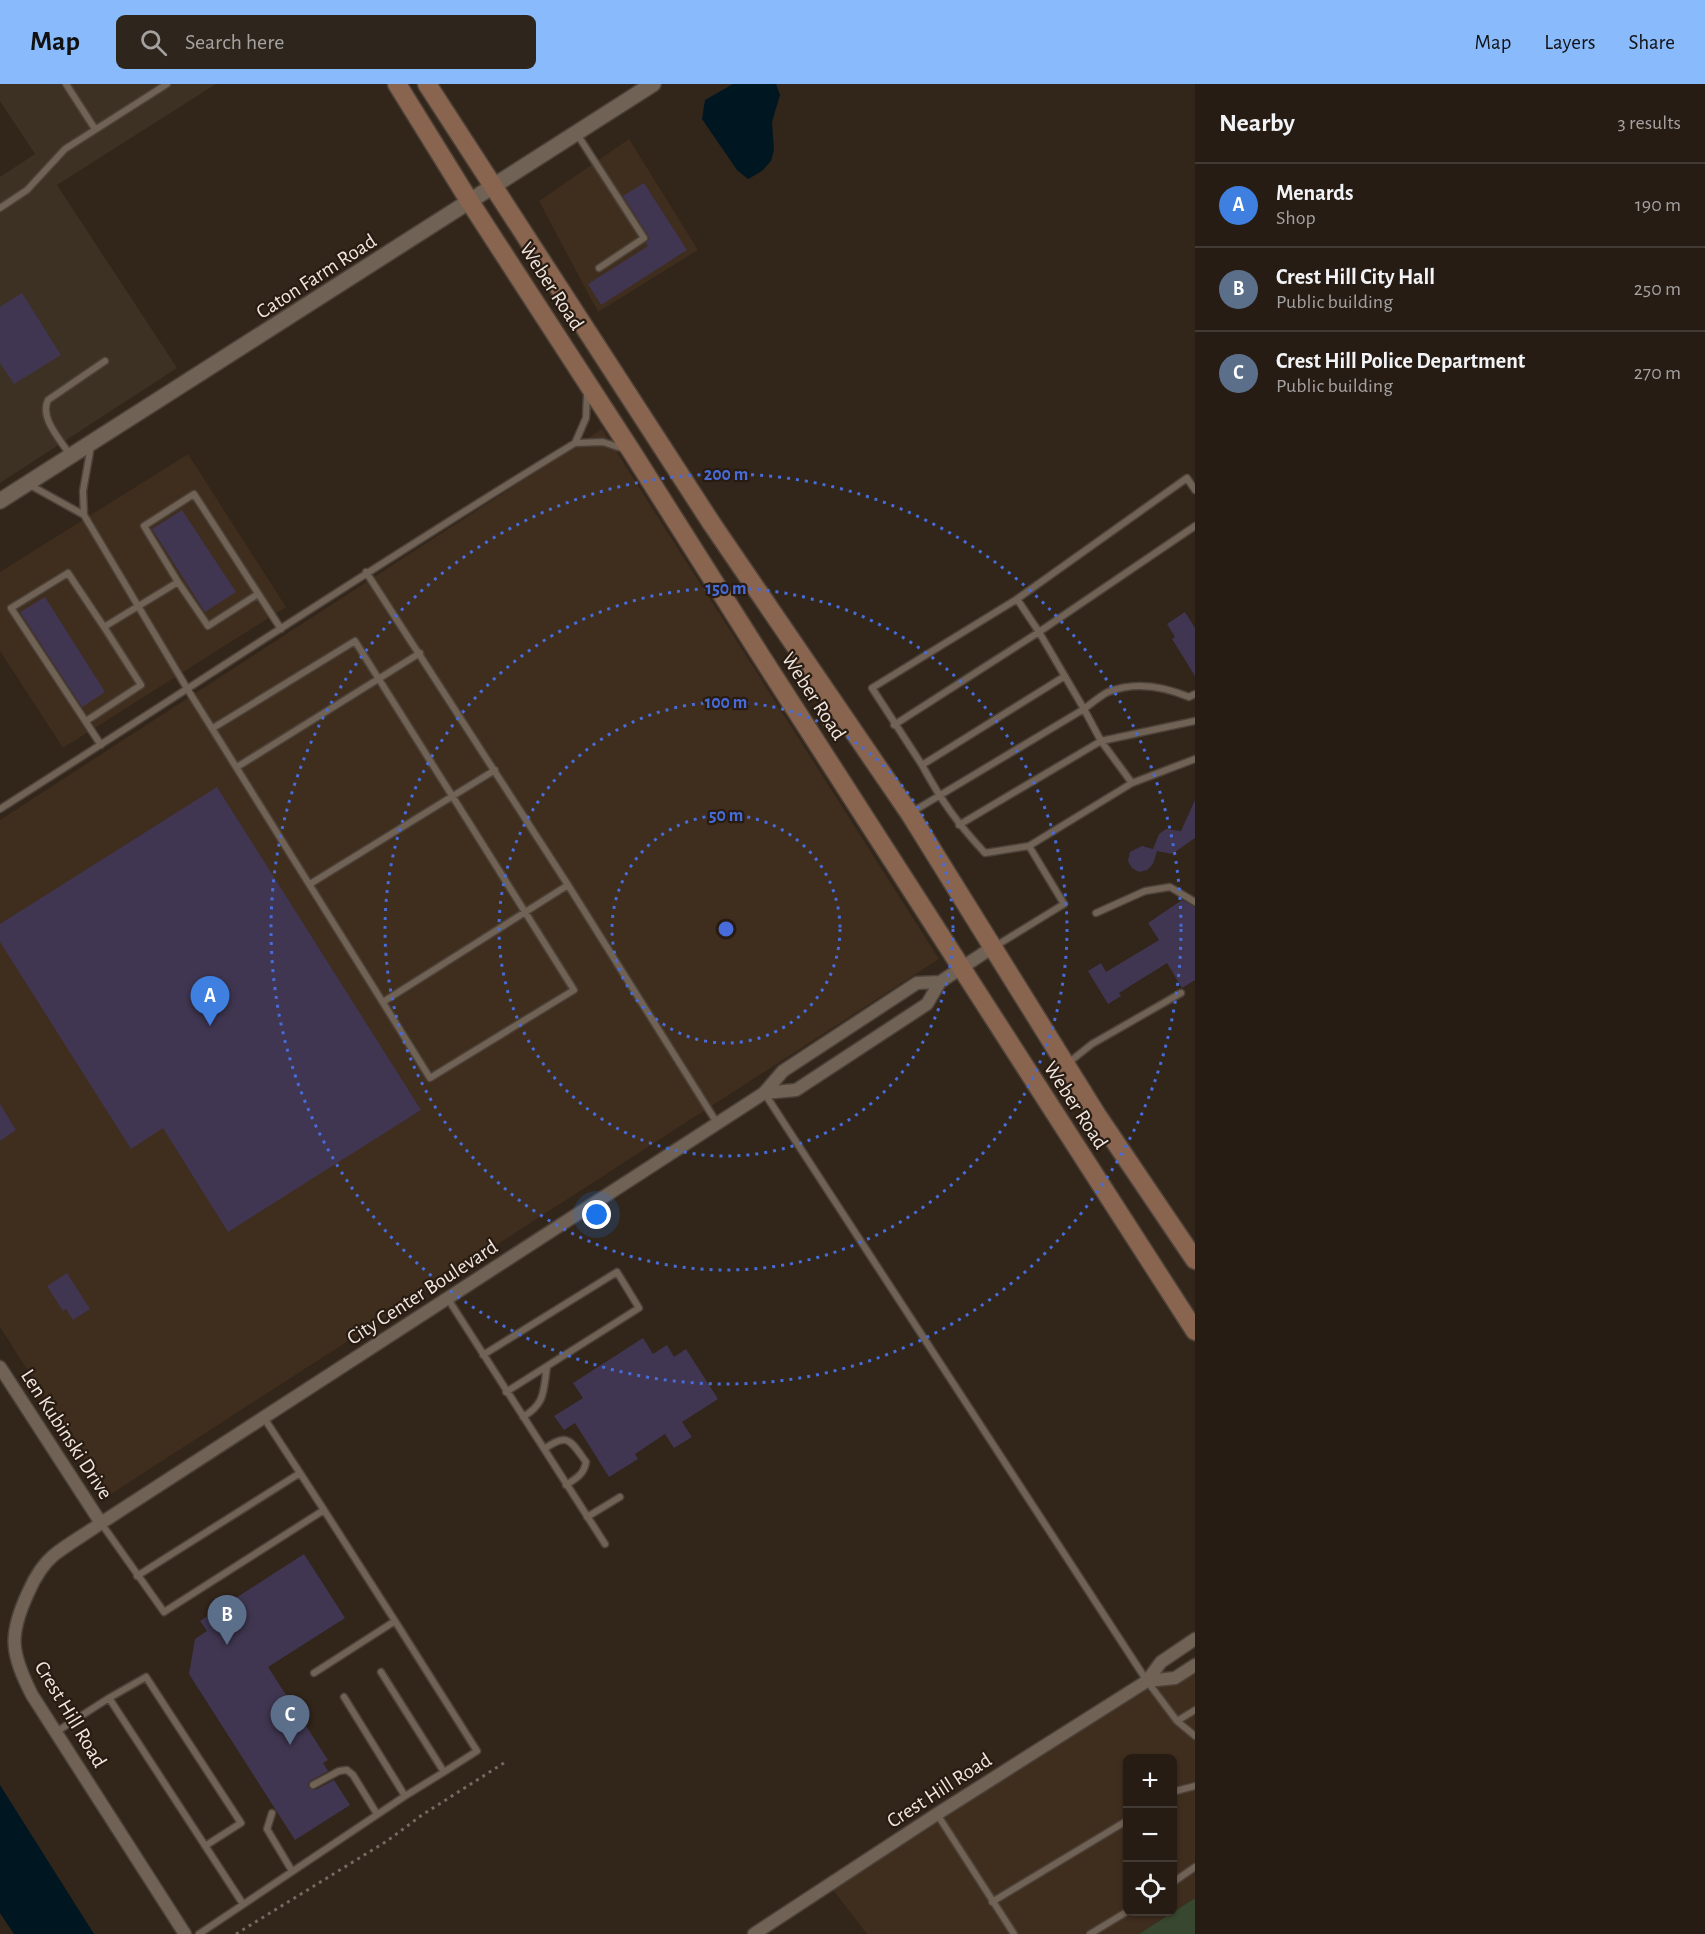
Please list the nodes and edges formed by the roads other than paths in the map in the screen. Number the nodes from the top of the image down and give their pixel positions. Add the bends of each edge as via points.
1 (66, 84) edge
2 (167, 84) edge
3 (397, 84) edge
4 (426, 84) edge
5 (653, 84) edge
6 (95, 129) junction
7 (576, 134) junction
8 (493, 187) junction
9 (470, 202) junction
10 (0, 208) edge
11 (599, 268) dead end
12 (105, 360) dead end
13 (586, 382) junction
14 (92, 443) junction
15 (575, 443) junction
16 (632, 452) junction
17 (70, 456) junction
18 (28, 484) junction
19 (1195, 490) edge
20 (0, 501) edge
21 (84, 515) junction
22 (1195, 526) edge
23 (366, 572) junction
24 (178, 582) junction
25 (258, 594) junction
26 (1017, 599) junction
27 (138, 606) junction
28 (105, 627) junction
29 (281, 629) junction
30 (1039, 632) junction
31 (420, 653) junction
32 (1065, 676) junction
33 (379, 679) junction
34 (188, 690) junction
35 (1195, 694) edge
36 (1084, 709) junction
37 (86, 721) junction
38 (1195, 721) edge
39 (894, 725) junction
40 (213, 728) junction
41 (1101, 741) junction
42 (101, 745) junction
43 (1195, 759) edge
44 (922, 765) junction
45 (237, 767) junction
46 (495, 770) junction
47 (1132, 783) junction
48 (452, 796) junction
49 (939, 797) junction
50 (0, 809) edge
51 (910, 813) junction
52 (959, 825) junction
53 (1029, 846) junction
54 (310, 884) junction
55 (568, 885) junction
56 (1195, 902) edge
57 (525, 912) junction
58 (1095, 913) dead end
59 (993, 947) junction
60 (962, 968) junction
61 (940, 982) junction
62 (1182, 993) dead end
63 (383, 1002) junction
64 (1066, 1065) junction
65 (764, 1093) junction
66 (717, 1123) junction
67 (1195, 1260) edge
68 (448, 1299) junction
69 (1195, 1331) edge
70 (483, 1355) junction
71 (547, 1366) junction
72 (0, 1367) edge
73 (506, 1392) junction
74 (523, 1417) junction
75 (264, 1418) junction
76 (544, 1449) junction
77 (300, 1473) junction
78 (566, 1485) junction
79 (620, 1497) dead end
80 (324, 1510) junction
81 (587, 1517) junction
82 (101, 1523) junction
83 (605, 1544) dead end
84 (137, 1576) junction
85 (395, 1621) junction
86 (1195, 1639) edge
87 (1195, 1665) edge
88 (381, 1672) dead end
89 (314, 1673) dead end
90 (1147, 1682) junction
91 (344, 1697) dead end
92 (109, 1698) junction
93 (1195, 1710) edge
94 (1178, 1721) junction
95 (56, 1732) junction
96 (1195, 1736) edge
97 (444, 1772) junction
98 (313, 1785) dead end
99 (1195, 1786) edge
100 (1177, 1791) edge
101 (405, 1796) junction
102 (272, 1813) dead end
103 (377, 1814) junction
104 (937, 1814) junction
105 (1123, 1823) edge
106 (205, 1846) junction
107 (1195, 1867) edge
108 (292, 1871) junction
109 (1177, 1879) edge
110 (992, 1902) junction
111 (243, 1904) junction
112 (1123, 1914) edge
113 (185, 1934) edge
114 (199, 1934) edge
115 (754, 1934) edge
116 (1014, 1934) edge
117 (1090, 1934) edge

1 - 6 lane
2 - 6 lane
3 - 9 main road, Weber Road
4 - 8 main road, Weber Road
5 - 7 street, Caton Farm Road
6 - 10 lane via 65,149 27,190
7 - 8 street, Caton Farm Road
7 - 11 lane via 644,238
8 - 9 street, Caton Farm Road
8 - 51 main road, Weber Road via 712,524
9 - 13 main road, Weber Road
9 - 14 street, Caton Farm Road
12 - 17 lane via 48,399 44,406 45,415
13 - 15 lane via 586,418
13 - 16 main road, Weber Road
14 - 17 street, Caton Farm Road
14 - 21 lane via 83,490
15 - 16 lane via 603,442
15 - 23 lane
16 - 60 main road, Weber Road
17 - 18 street, Caton Farm Road
18 - 20 street, Caton Farm Road
18 - 21 lane
19 - 26 lane via 1187,478
21 - 27 lane
22 - 30 lane
23 - 29 lane
23 - 31 lane
24 - 25 lane via 208,626
24 - 25 lane via 144,526 194,494
24 - 27 lane
25 - 29 lane
26 - 30 lane
26 - 39 lane via 872,688
27 - 28 lane
27 - 34 lane
28 - 37 lane via 141,685
28 - 37 lane via 68,573 11,608
29 - 34 lane
30 - 32 lane
30 - 39 lane
31 - 33 lane
31 - 46 lane
32 - 36 lane
32 - 44 lane
33 - 40 lane via 355,641
33 - 45 lane
33 - 48 lane
34 - 40 lane
34 - 42 lane
35 - 36 lane via 1189,697 1146,685 1108,692
36 - 41 lane
36 - 49 lane
37 - 42 lane
38 - 41 lane
39 - 44 lane
40 - 45 lane
41 - 47 lane
41 - 52 lane
42 - 50 lane
43 - 47 lane
44 - 49 lane
45 - 54 lane
46 - 48 lane
46 - 55 lane
47 - 53 lane
48 - 54 lane
48 - 57 lane
49 - 51 lane
49 - 52 lane
51 - 59 main road, Weber Road
52 - 53 lane via 985,853
53 - 59 lane via 1064,904
54 - 63 lane
55 - 57 lane
55 - 66 lane
56 - 58 lane via 1170,887 1145,891
57 - 63 lane
57 - 63 lane via 574,990 430,1078
59 - 60 street
59 - 64 main road, Weber Road
60 - 61 street
60 - 69 main road, Weber Road
61 - 65 street, City Center Boulevard via 916,983 783,1071
61 - 65 street, City Center Boulevard via 927,1004 796,1090
62 - 64 lane via 1092,1044
64 - 67 main road, Weber Road
65 - 66 street, City Center Boulevard
65 - 90 lane
66 - 68 street, City Center Boulevard
68 - 70 lane
68 - 75 street, City Center Boulevard
70 - 71 lane via 617,1272 639,1308
70 - 73 lane
71 - 73 lane
71 - 74 lane via 541,1401
72 - 82 street, Len Kubinski Drive
73 - 74 lane
74 - 76 lane
75 - 77 lane
75 - 82 street, City Center Boulevard
76 - 78 lane
76 - 78 lane via 564,1438 572,1442 586,1462 580,1476
77 - 80 lane
77 - 84 lane
78 - 81 lane
79 - 81 lane
80 - 84 lane via 164,1612
80 - 85 lane
81 - 83 lane
82 - 84 lane
82 - 95 street, Crest Hill Road via 53,1556 36,1575 16,1617 14,1641 19,1670
85 - 89 lane
85 - 97 lane via 477,1751
86 - 90 street, Crest Hill Road via 1161,1662
87 - 90 street, Crest Hill Road via 1175,1678
88 - 97 lane
90 - 94 lane
90 - 104 street, Crest Hill Road
91 - 101 lane
92 - 95 lane
92 - 106 lane
92 - 106 lane via 146,1677 241,1823
93 - 94 lane
94 - 96 lane
95 - 113 street, Crest Hill Road
97 - 101 lane
98 - 103 lane via 347,1770
99 - 100 lane
101 - 103 lane
102 - 108 lane via 267,1829
103 - 108 lane
104 - 110 lane
104 - 115 street, Crest Hill Road
105 - 110 lane
106 - 111 lane
107 - 109 lane
108 - 111 lane
110 - 116 lane
111 - 114 lane
112 - 117 lane

